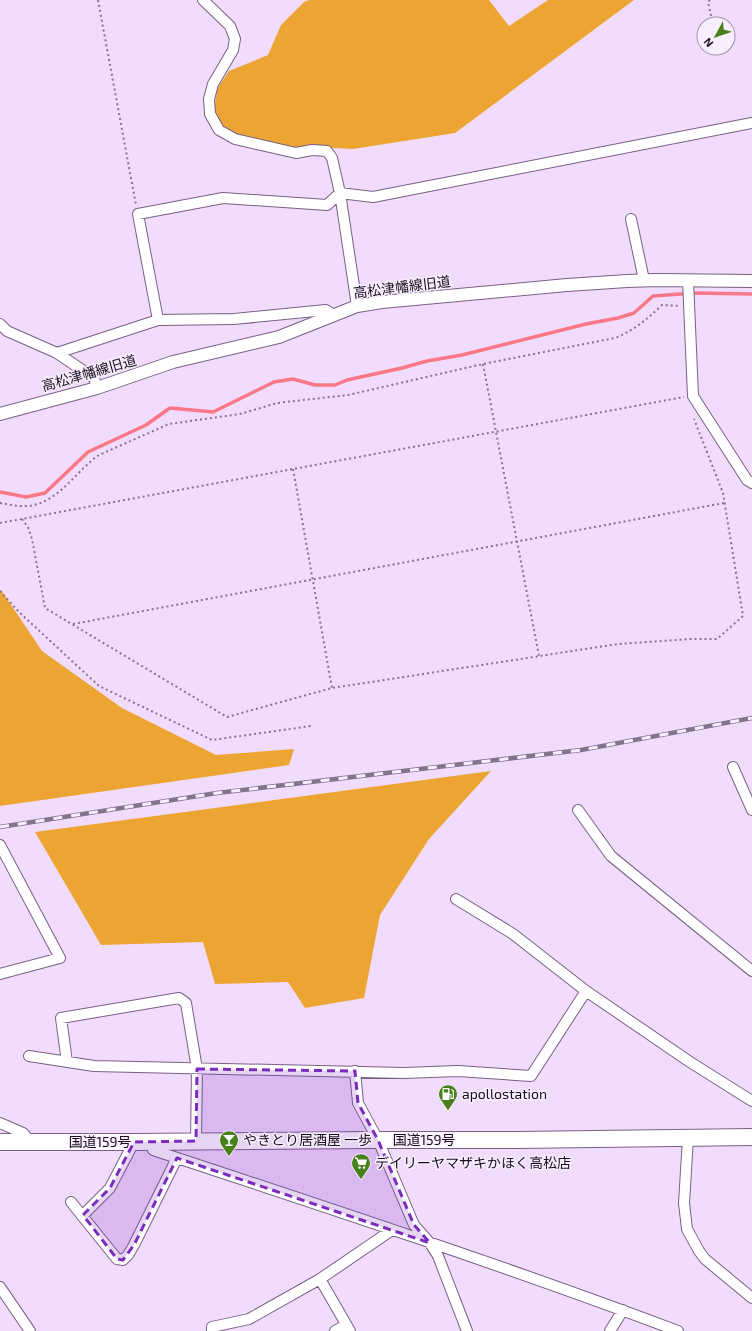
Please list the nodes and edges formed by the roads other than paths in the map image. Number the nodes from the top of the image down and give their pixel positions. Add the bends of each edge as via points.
1 (203, 0) edge
2 (752, 122) edge
3 (340, 193) junction
4 (631, 219) dead end
5 (644, 280) junction
6 (752, 281) edge
7 (688, 283) junction
8 (357, 306) junction
9 (334, 315) junction
10 (158, 320) junction
11 (0, 324) edge
12 (57, 353) junction
13 (97, 388) junction
14 (0, 414) edge
15 (752, 483) edge
16 (733, 767) dead end
17 (578, 810) dead end
18 (752, 810) edge
19 (0, 845) edge
20 (456, 899) dead end
21 (752, 971) edge
22 (0, 974) edge
23 (586, 991) junction
24 (29, 1056) dead end
25 (67, 1062) junction
26 (197, 1068) junction
27 (355, 1071) junction
28 (752, 1101) edge
29 (0, 1123) edge
30 (752, 1137) edge
31 (688, 1138) junction
32 (378, 1140) junction
33 (196, 1141) junction
34 (0, 1142) edge
35 (31, 1142) junction
36 (134, 1142) junction
37 (151, 1142) junction
38 (177, 1158) junction
39 (71, 1202) dead end
40 (83, 1215) junction
41 (392, 1230) junction
42 (430, 1243) junction
43 (320, 1279) junction
44 (0, 1286) edge
45 (752, 1298) edge
46 (623, 1310) junction
47 (348, 1328) edge
48 (30, 1331) edge
49 (212, 1331) edge
50 (335, 1331) edge
51 (467, 1331) edge
52 (610, 1331) edge
53 (677, 1331) edge

1 - 3 street via 230,26 234,39 233,50 213,84 208,99 210,114 219,130 234,139 296,153 327,151 332,158
2 - 3 street via 373,197
3 - 8 street
3 - 10 street via 327,205 223,198 138,214
4 - 5 street
5 - 7 street, 高松津幡線旧道
5 - 8 street, 高松津幡線旧道
6 - 7 street, 高松津幡線旧道
7 - 15 street via 693,396 747,480
8 - 9 street, 高松津幡線旧道
9 - 10 street via 326,310 234,319
9 - 13 street, 高松津幡線旧道 via 279,338 173,362
10 - 12 street
11 - 12 street via 8,331
12 - 13 street via 94,378
13 - 14 street, 高松津幡線旧道
16 - 18 street
17 - 21 street via 611,856
19 - 22 street via 60,958
20 - 23 street via 513,934
23 - 27 street via 531,1076 458,1071
23 - 28 street
24 - 25 street
25 - 26 street via 94,1066
25 - 26 street via 61,1018 178,998 186,1003
26 - 27 street
26 - 33 street
27 - 32 street via 358,1103
29 - 35 street via 23,1133
30 - 31 highway, 国道159号
31 - 32 highway, 国道159号
31 - 45 street via 684,1203 687,1229 705,1259
32 - 33 highway, 国道159号
32 - 42 street via 414,1226
33 - 37 highway, 国道159号
34 - 35 highway, 国道159号
35 - 36 highway, 国道159号
36 - 37 highway, 国道159号
36 - 40 street via 110,1188
37 - 38 street via 153,1150
38 - 40 street via 134,1245 123,1260 117,1259
38 - 41 street
39 - 40 street
41 - 42 street
41 - 43 street
42 - 46 street
42 - 51 street via 438,1256
43 - 47 street
43 - 49 street via 249,1319 212,1327
44 - 48 street
46 - 52 street
46 - 53 street
47 - 50 street

